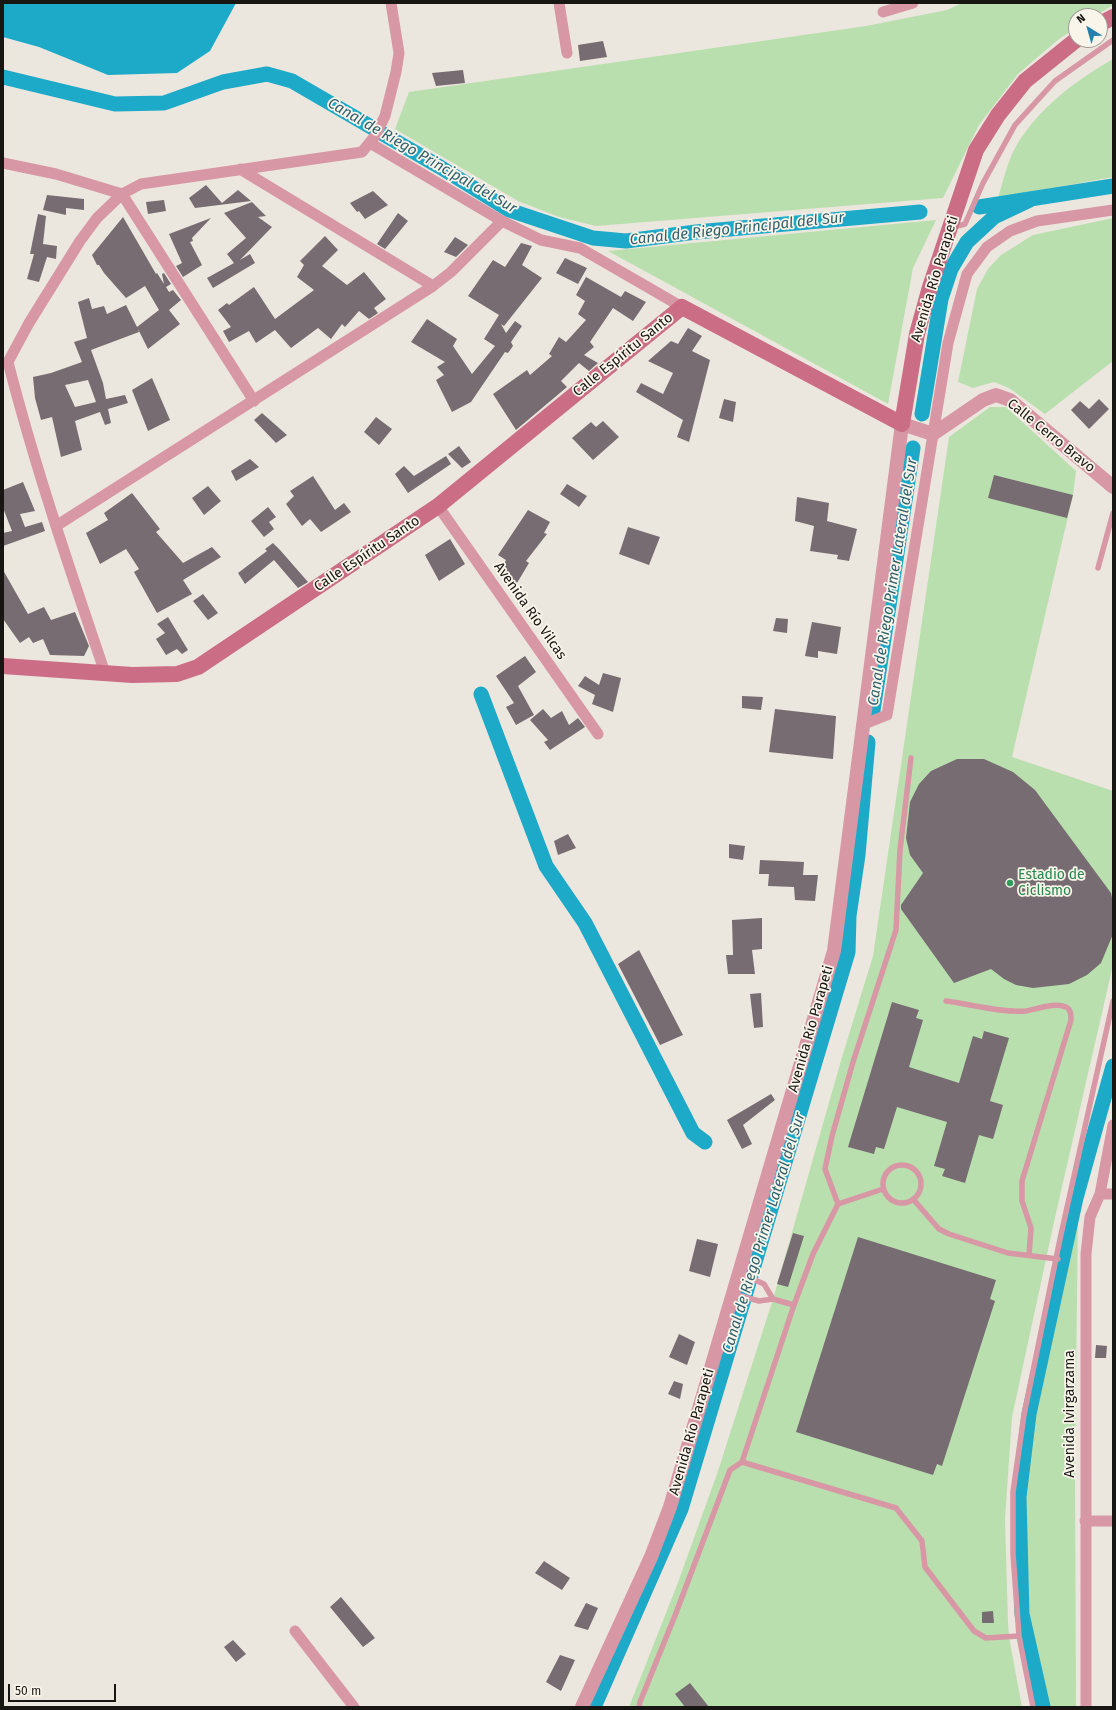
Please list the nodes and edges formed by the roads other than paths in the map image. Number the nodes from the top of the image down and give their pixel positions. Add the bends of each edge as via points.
1 (391, 3) edge
2 (559, 3) edge
3 (913, 3) edge
4 (883, 12) dead end
5 (1113, 40) edge
6 (1068, 46) edge
7 (567, 53) dead end
8 (372, 140) junction
9 (3, 163) edge
10 (240, 169) junction
11 (122, 194) junction
12 (1113, 210) edge
13 (502, 221) junction
14 (949, 229) junction
15 (433, 286) junction
16 (682, 307) junction
17 (6, 359) edge
18 (254, 401) junction
19 (902, 424) junction
20 (933, 434) junction
21 (1113, 487) edge
22 (438, 506) junction
23 (1113, 513) edge
24 (56, 526) junction
25 (1098, 568) dead end
26 (3, 666) edge
27 (105, 673) junction
28 (862, 725) junction
29 (598, 734) dead end
30 (911, 758) dead end
31 (946, 1000) dead end
32 (1113, 1001) edge
33 (1113, 1125) edge
34 (883, 1189) junction
35 (1100, 1194) junction
36 (1113, 1194) edge
37 (913, 1199) junction
38 (838, 1204) junction
39 (1029, 1256) junction
40 (1058, 1259) junction
41 (739, 1273) junction
42 (733, 1294) junction
43 (773, 1299) junction
44 (794, 1304) junction
45 (742, 1462) junction
46 (1085, 1521) junction
47 (1113, 1521) edge
48 (295, 1631) dead end
49 (1019, 1636) junction
50 (354, 1707) edge
51 (582, 1707) edge
52 (639, 1707) edge
53 (1033, 1707) edge
54 (1086, 1707) edge

1 - 8 street via 399,53 387,109
2 - 7 street
3 - 4 street
5 - 14 lane via 1055,81 1015,125 965,224
6 - 14 main road, Avenida Río Parapeti via 1025,81 998,115 976,150
8 - 10 street via 362,152
8 - 13 street
9 - 11 street via 56,174
10 - 11 street via 141,184
10 - 15 street
11 - 17 street via 97,218 80,241
11 - 18 street
12 - 20 street, Avenida Río Parapeti via 1037,221 1010,231 986,247 967,274 948,343
13 - 15 street via 451,272
13 - 16 street via 541,240 580,248
14 - 19 main road, Avenida Río Parapeti via 916,334
15 - 18 street
16 - 19 main road
16 - 22 main road, Calle Espíritu Santo
17 - 24 street
18 - 24 street
19 - 20 street
19 - 28 street, Avenida Río Parapeti
20 - 21 street, Calle Cerro Bravo via 983,400 996,395 1010,400
20 - 28 street, Avenida Río Parapeti via 887,715
22 - 27 main road, Calle Espíritu Santo via 198,667 177,674
22 - 29 street, Avenida Río Vilcas
23 - 25 lane
24 - 27 street
26 - 27 main road, Calle Espíritu Santo
28 - 41 street, Avenida Río Parapeti via 834,951
30 - 38 lane via 900,850 896,930 853,1062 825,1169
31 - 39 lane via 1024,1011 1060,1005 1068,1007 1071,1012 1071,1020 1022,1181 1022,1201 1031,1228
32 - 40 lane via 1060,1239
33 - 35 street, Avenida Ivirgarzama
34 - 37 lane via 895,1202 908,1202
34 - 37 lane via 884,1178 890,1168 909,1166 920,1181 920,1188
34 - 38 lane
35 - 36 street
35 - 46 street, Avenida Ivirgarzama via 1090,1217 1086,1254
37 - 39 lane via 939,1229 949,1234 1008,1253
38 - 44 lane via 813,1254
39 - 40 lane
40 - 49 lane via 1024,1415 1013,1492 1013,1554
41 - 42 street, Avenida Río Parapeti
41 - 43 lane via 764,1284
42 - 43 lane via 759,1301
42 - 51 street, Avenida Río Parapeti via 670,1507 651,1557
43 - 44 lane
44 - 45 lane
45 - 49 lane via 896,1508 922,1541 925,1567 974,1631 986,1638
45 - 52 lane via 730,1470
46 - 47 street
46 - 54 street, Avenida Ivirgarzama
48 - 50 street
49 - 53 lane

